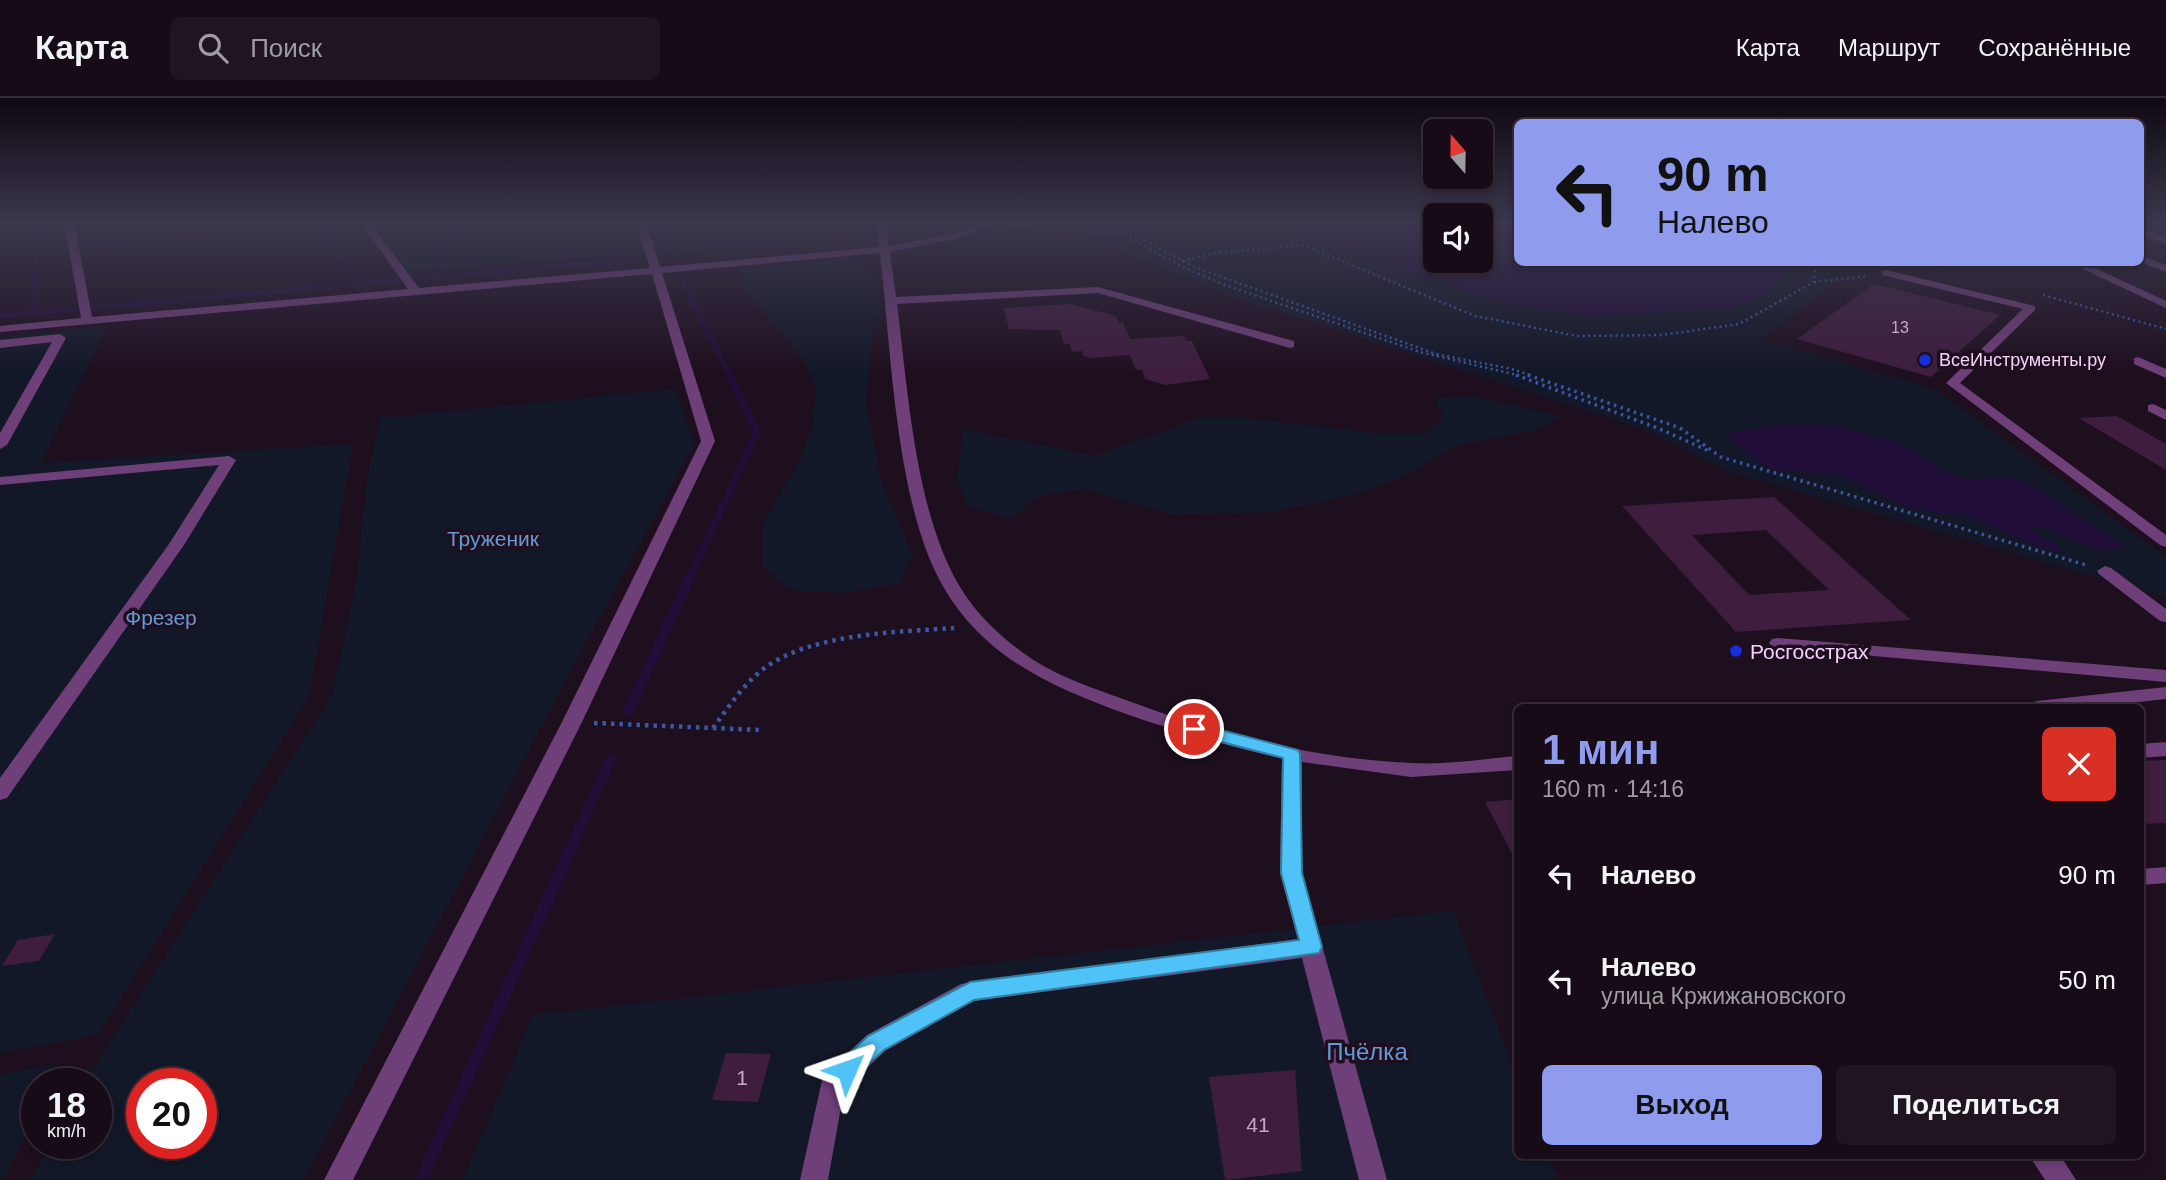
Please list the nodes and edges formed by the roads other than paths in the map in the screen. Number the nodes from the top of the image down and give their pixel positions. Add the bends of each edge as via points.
1 (78, 272) edge
2 (402, 272) edge
3 (640, 272) edge
4 (657, 272) edge
5 (888, 272) edge
6 (2096, 272) edge
7 (1886, 273) dead end
8 (416, 292) junction
9 (891, 301) junction
10 (2166, 305) edge
11 (87, 322) junction
12 (0, 329) edge
13 (0, 344) edge
14 (1290, 344) dead end
15 (2138, 361) dead end
16 (2166, 374) edge
17 (2153, 408) dead end
18 (2166, 416) edge
19 (0, 445) edge
20 (0, 481) edge
21 (2166, 542) edge
22 (2105, 571) road end
23 (2166, 617) edge
24 (1778, 643) dead end
25 (2166, 676) edge
26 (2166, 693) edge
27 (2065, 704) edge
28 (2166, 748) edge
29 (2144, 751) edge
30 (1292, 754) junction
31 (1514, 763) edge
32 (0, 793) edge
33 (2166, 875) edge
34 (2144, 877) edge
35 (1311, 947) junction
36 (2046, 1159) edge
37 (338, 1180) edge
38 (814, 1180) edge
39 (1373, 1180) edge
40 (2062, 1180) edge

1 - 11 street
2 - 8 street
3 - 8 street
4 - 37 street via 708,441 572,722
5 - 9 street
6 - 10 street
7 - 21 street via 2031,308 1952,383
8 - 11 street
9 - 14 street via 1098,290
9 - 30 street via 900,391 923,512 943,571 980,626 1045,674 1094,695 1171,723
11 - 12 street
13 - 19 street via 60,338
15 - 16 street
17 - 18 street
20 - 32 street via 229,460 176,545
22 - 23 street
24 - 25 street
26 - 27 street
28 - 29 street
30 - 31 street via 1398,769
30 - 35 street via 1292,873
33 - 34 street
35 - 38 street via 970,991 876,1043 832,1084
35 - 39 street
36 - 40 street

